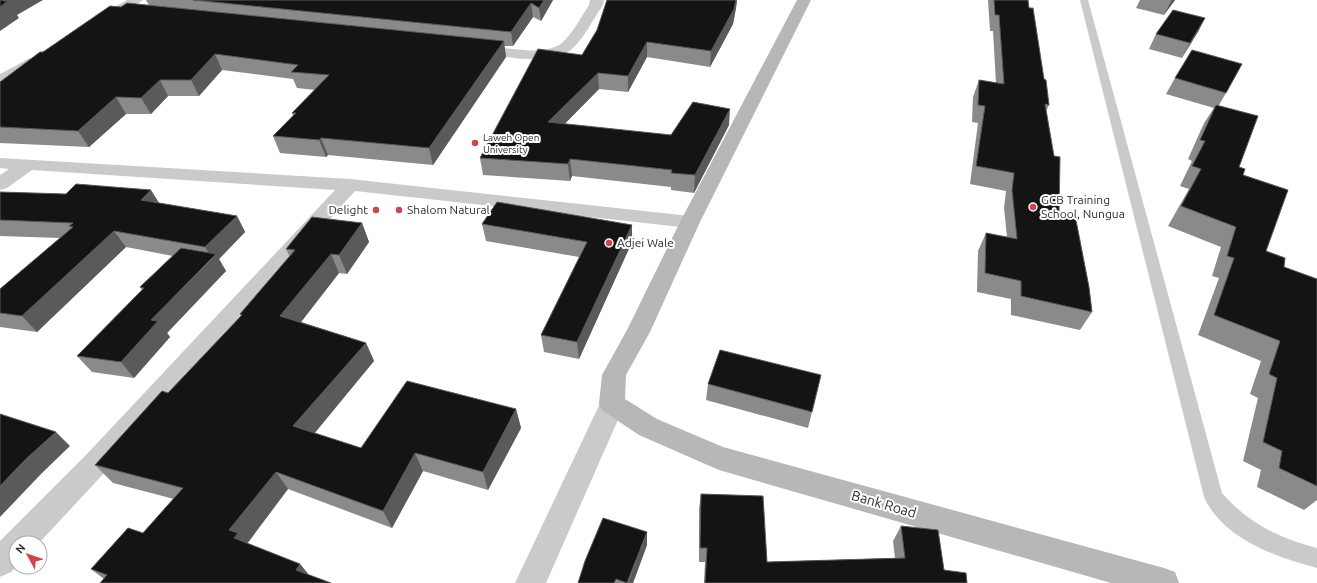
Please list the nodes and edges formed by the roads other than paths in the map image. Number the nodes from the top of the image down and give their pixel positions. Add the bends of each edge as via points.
1 (136, 0) edge
2 (597, 0) edge
3 (804, 0) edge
4 (1084, 0) edge
5 (118, 11) junction
6 (142, 14) edge
7 (92, 27) edge
8 (466, 47) edge
9 (39, 58) edge
10 (0, 81) edge
11 (0, 163) edge
12 (26, 166) junction
13 (0, 184) edge
14 (350, 185) junction
15 (690, 222) junction
16 (612, 404) junction
17 (27, 535) edge
18 (8, 554) edge
19 (1317, 558) edge
20 (0, 562) edge
21 (1116, 576) edge
22 (530, 583) edge
23 (1164, 583) edge

1 - 5 street
2 - 8 street via 567,46 559,52 542,55
3 - 15 street
4 - 19 lane via 1214,497 1226,514 1244,528 1286,550
5 - 6 street
5 - 7 street
9 - 10 street
11 - 12 street
12 - 13 street
12 - 14 street
14 - 15 street
14 - 17 street via 96,463
15 - 16 street via 638,332 614,375
16 - 21 street, Bank Road via 648,427 719,458
16 - 22 street
18 - 20 street
21 - 23 street, Bank Road

